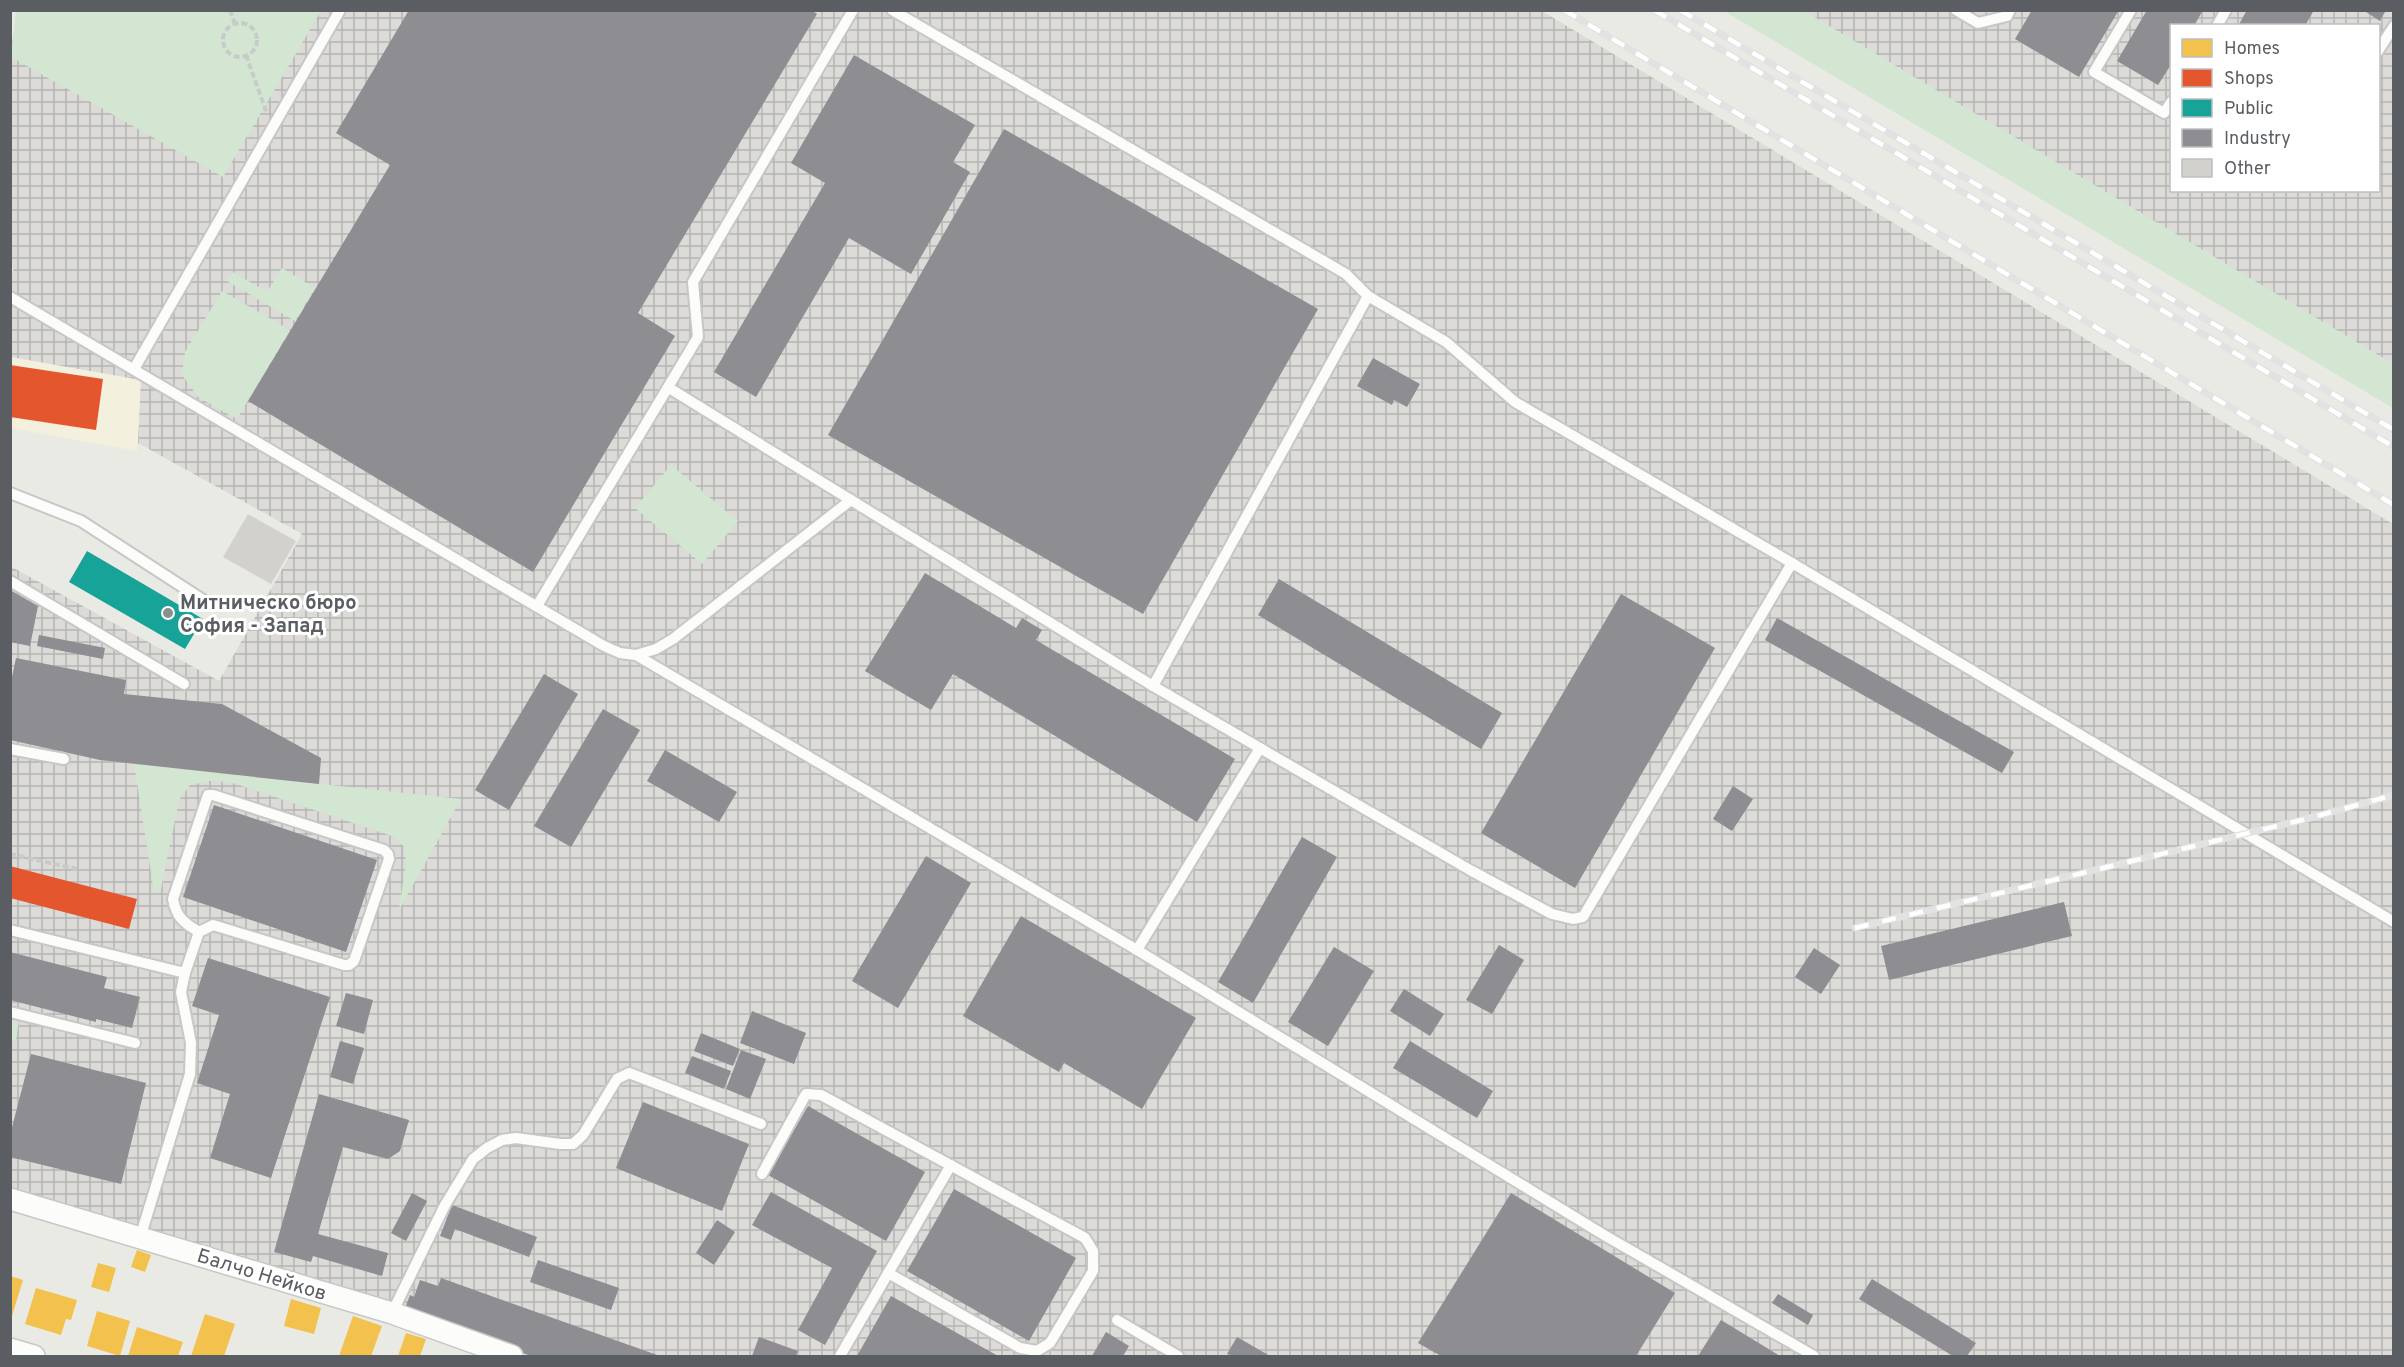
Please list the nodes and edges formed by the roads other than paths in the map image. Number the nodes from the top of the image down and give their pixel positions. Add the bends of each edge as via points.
1 (340, 10) edge
2 (853, 10) edge
3 (892, 10) edge
4 (1956, 10) edge
5 (2010, 10) edge
6 (2131, 10) edge
7 (2226, 10) edge
8 (2218, 24) edge
9 (2394, 26) edge
10 (2380, 49) edge
11 (2170, 104) edge
12 (1368, 296) junction
13 (10, 297) edge
14 (134, 369) junction
15 (669, 388) junction
16 (10, 493) edge
17 (851, 500) junction
18 (1792, 563) junction
19 (10, 581) edge
20 (203, 600) dead end
21 (537, 606) junction
22 (636, 655) junction
23 (184, 684) dead end
24 (1153, 686) junction
25 (1260, 748) junction
26 (10, 749) edge
27 (64, 759) dead end
28 (2394, 922) edge
29 (10, 930) edge
30 (199, 932) junction
31 (1137, 950) junction
32 (185, 973) junction
33 (10, 1012) edge
34 (135, 1043) dead end
35 (761, 1124) dead end
36 (951, 1165) junction
37 (762, 1174) dead end
38 (10, 1199) edge
39 (140, 1238) junction
40 (888, 1273) junction
41 (392, 1313) junction
42 (1117, 1320) dead end
43 (10, 1349) edge
44 (34, 1356) edge
45 (512, 1356) edge
46 (840, 1356) edge
47 (1178, 1356) edge
48 (1814, 1356) edge

1 - 14 lane
2 - 15 lane via 693,282 698,337
3 - 12 lane via 1346,274
4 - 5 lane via 1978,23 2007,16
6 - 11 lane via 2094,72 2164,113
7 - 8 lane
9 - 10 lane
12 - 18 lane via 1446,342 1515,402
12 - 24 lane
13 - 14 lane
14 - 21 lane
15 - 17 lane
15 - 21 lane
16 - 20 lane via 81,521
17 - 22 lane via 673,639 656,650
17 - 24 lane
18 - 25 lane via 1583,918 1552,914 1525,901
18 - 28 lane
19 - 23 lane
21 - 22 lane via 604,646
22 - 31 lane
24 - 25 lane
25 - 31 lane
26 - 27 lane
29 - 32 lane
30 - 30 lane via 182,921 173,899 208,795 388,854 354,961 349,965 213,925
30 - 32 lane
31 - 48 lane via 1604,1236
32 - 39 lane via 181,992 191,1043 190,1074
33 - 34 lane
35 - 41 lane via 628,1073 617,1079 583,1135 573,1144 502,1140 473,1159 445,1205
36 - 37 lane via 821,1095 806,1094
36 - 40 lane
36 - 40 lane via 1085,1238 1093,1251 1093,1270 1050,1343 1037,1351 1020,1348
38 - 39 street, Балчо Нейков
39 - 41 street, Балчо Нейков
40 - 46 lane
41 - 45 street, Балчо Нейков
42 - 47 lane
43 - 44 street

